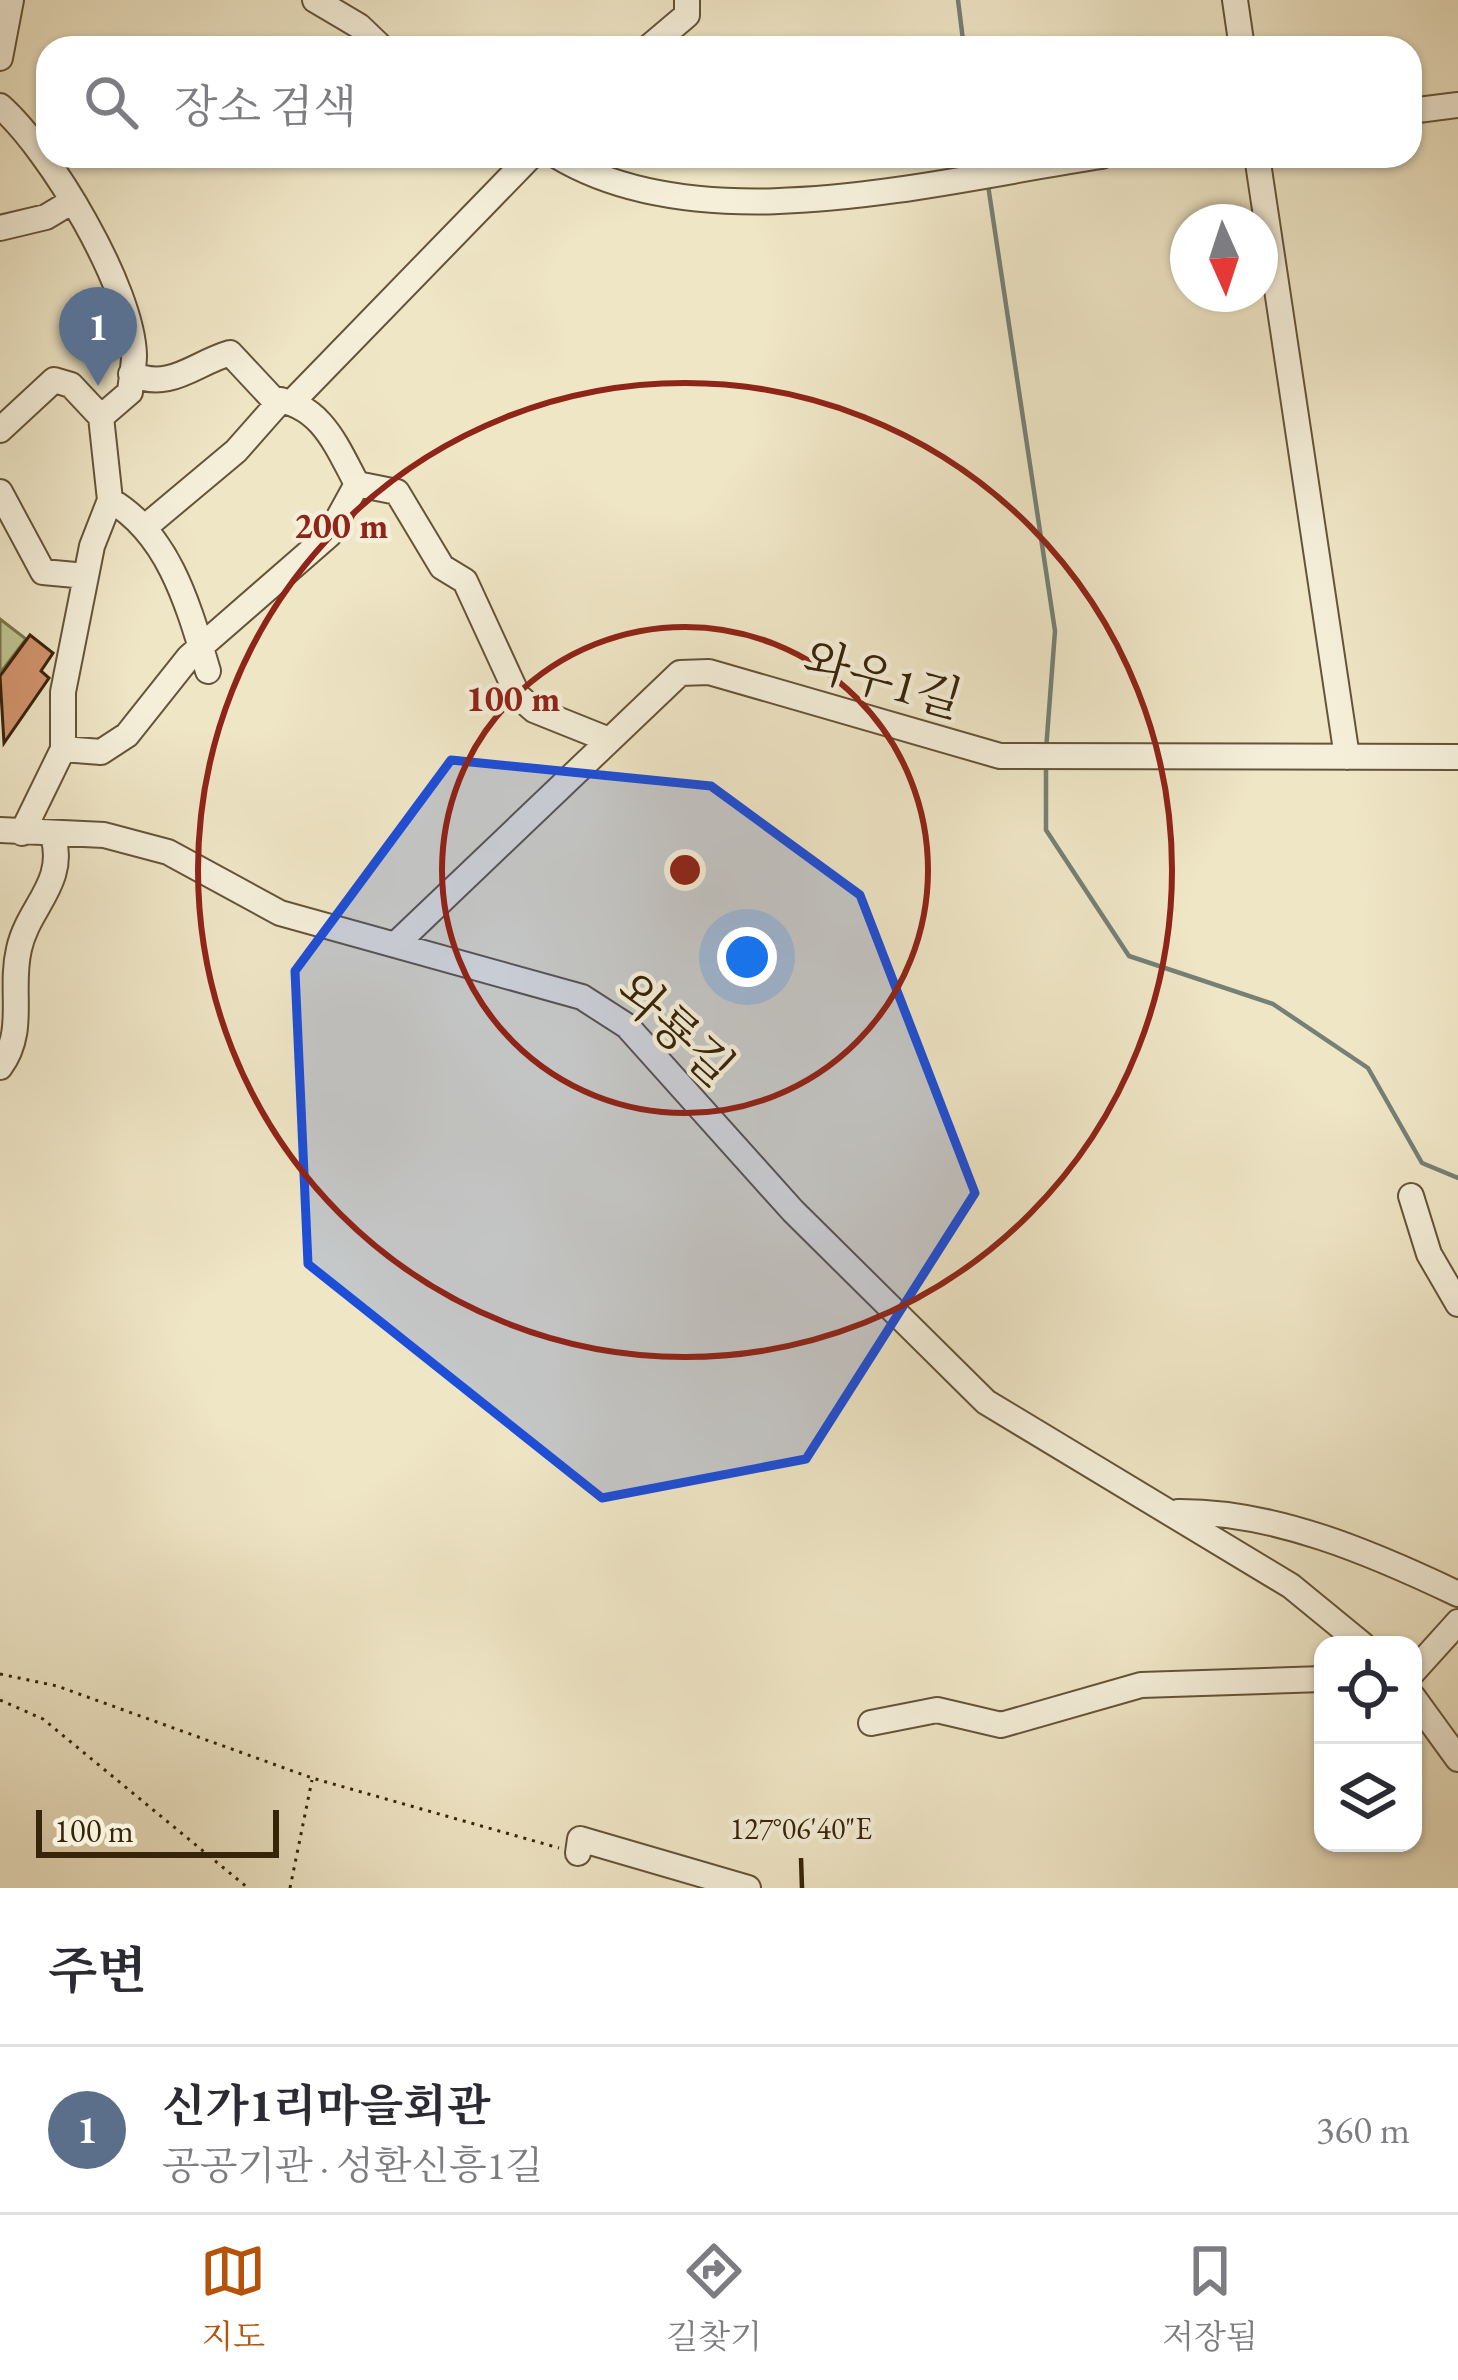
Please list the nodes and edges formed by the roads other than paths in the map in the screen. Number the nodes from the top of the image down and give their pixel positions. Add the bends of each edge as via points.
1 (11, 0) edge
2 (315, 0) edge
3 (687, 0) edge
4 (1235, 0) edge
5 (369, 36) edge
6 (662, 36) edge
7 (1240, 36) edge
8 (0, 58) edge
9 (1458, 105) edge
10 (0, 106) edge
11 (1422, 110) edge
12 (36, 143) edge
13 (51, 168) edge
14 (519, 168) edge
15 (576, 168) edge
16 (1019, 168) edge
17 (1259, 168) edge
18 (71, 202) junction
19 (0, 228) edge
20 (131, 374) junction
21 (287, 400) junction
22 (100, 418) junction
23 (0, 430) edge
24 (357, 484) junction
25 (0, 492) edge
26 (110, 500) junction
27 (145, 528) junction
28 (86, 576) junction
29 (201, 645) junction
30 (208, 671) dead end
31 (609, 740) junction
32 (63, 749) junction
33 (1347, 757) junction
34 (1458, 757) edge
35 (11, 832) edge
36 (52, 836) junction
37 (395, 945) junction
38 (0, 1067) edge
39 (1411, 1196) dead end
40 (1458, 1304) edge
41 (1175, 1512) junction
42 (1458, 1594) edge
43 (1458, 1622) edge
44 (1352, 1636) edge
45 (1422, 1662) edge
46 (1314, 1679) edge
47 (1422, 1709) edge
48 (871, 1723) dead end
49 (1458, 1759) edge
50 (578, 1853) road end
51 (748, 1888) edge

1 - 8 street
2 - 5 street
3 - 6 street via 687,15
4 - 7 street
9 - 11 street
10 - 12 street
13 - 18 street
14 - 21 street
15 - 16 street via 597,181 726,204
17 - 33 street
18 - 19 street via 46,218
18 - 20 street via 124,314
20 - 21 street via 173,381 230,353 273,399
20 - 22 street via 130,392
21 - 24 street via 323,423
21 - 27 street
22 - 23 street via 55,380
22 - 26 street
24 - 29 street via 329,535
24 - 31 street via 397,492 442,567 465,581 518,696
25 - 28 street via 43,572
26 - 27 street
26 - 28 street
27 - 29 street via 176,573
28 - 32 street via 63,692
29 - 30 street
29 - 32 street via 114,746
31 - 33 street, 와우1길 via 680,673 709,672 1000,756
31 - 37 street, 와우1길
32 - 35 street
33 - 34 street, 와우1길
35 - 36 street, 와룡길
36 - 37 street, 와룡길 via 104,835 168,852 280,913
36 - 38 street via 54,881 19,948 15,1046
37 - 41 street, 와룡길 via 582,997 627,1026 794,1210 986,1402
39 - 40 street
41 - 42 street, 와룡길 via 1215,1512 1368,1551
41 - 44 street, 와룡길
43 - 45 street
46 - 48 street via 1141,1684 1001,1725 938,1710
47 - 49 street
50 - 51 street via 580,1839

